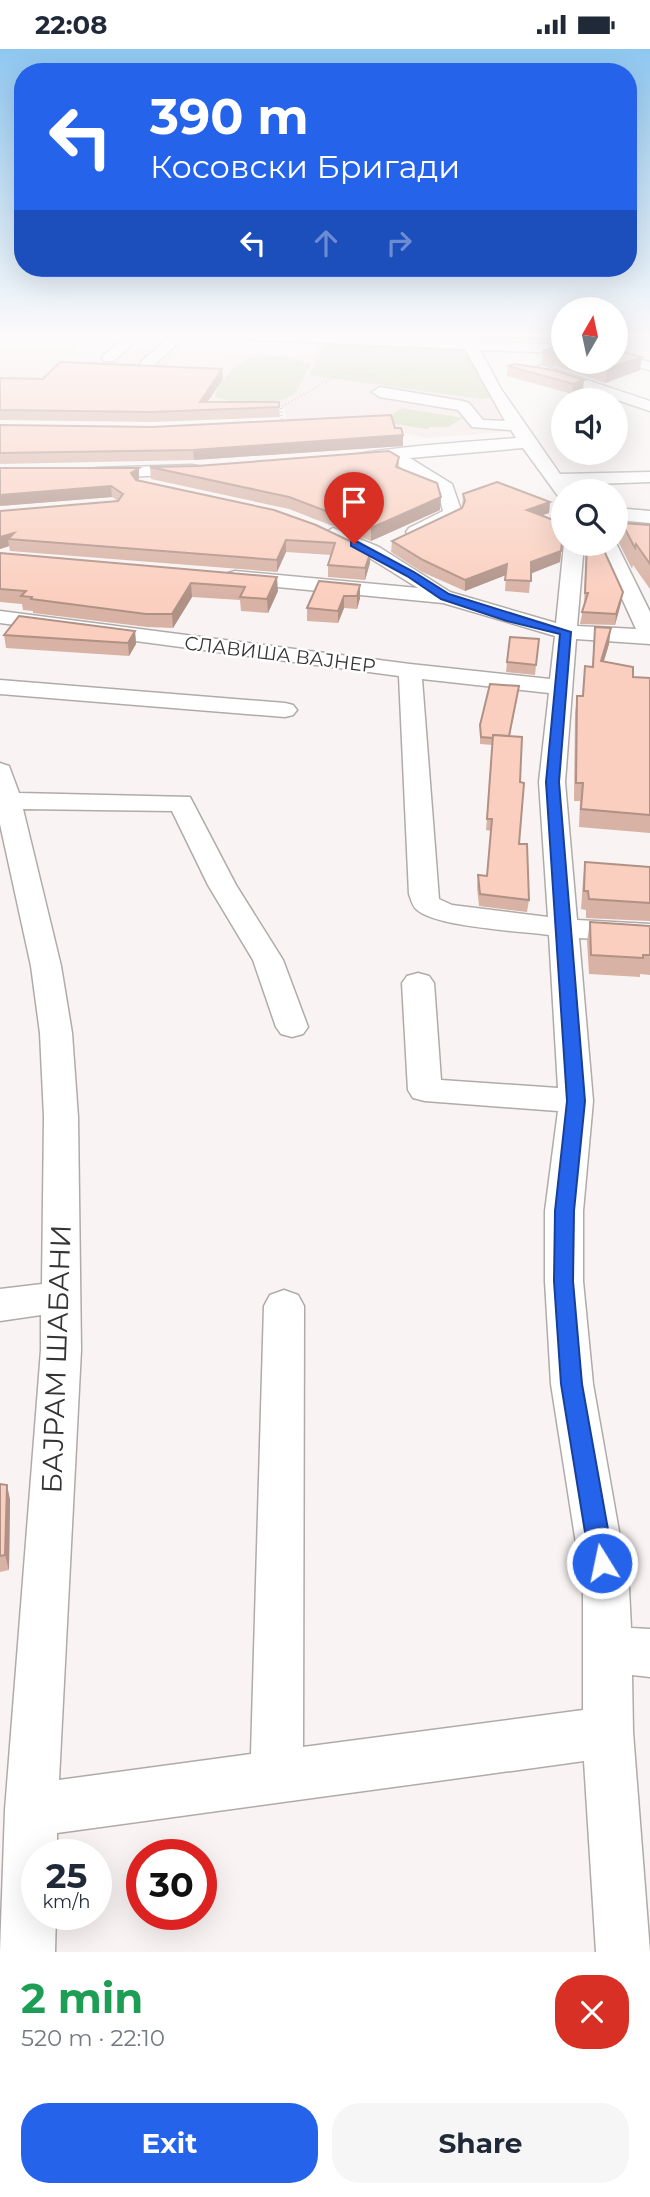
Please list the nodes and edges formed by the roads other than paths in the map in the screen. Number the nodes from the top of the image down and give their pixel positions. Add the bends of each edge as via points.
1 (477, 422) edge
2 (515, 422) edge
3 (516, 425) junction
4 (528, 442) junction
5 (173, 450) edge
6 (391, 454) junction
7 (340, 460) edge
8 (205, 470) edge
9 (79, 475) edge
10 (650, 477) edge
11 (554, 479) edge
12 (628, 479) edge
13 (164, 480) junction
14 (628, 515) edge
15 (650, 517) edge
16 (320, 528) edge
17 (372, 551) junction
18 (573, 556) edge
19 (613, 556) edge
20 (213, 575) edge
21 (445, 597) junction
22 (0, 617) edge
23 (565, 632) junction
24 (650, 637) edge
25 (410, 671) junction
26 (0, 687) edge
27 (561, 687) junction
28 (285, 710) dead end
29 (4, 786) edge
30 (564, 928) junction
31 (650, 933) edge
32 (418, 983) dead end
33 (292, 1027) dead end
34 (576, 1101) junction
35 (62, 1297) junction
36 (0, 1305) edge
37 (284, 1306) dead end
38 (629, 1651) edge
39 (608, 1732) junction
40 (277, 1775) junction
41 (31, 1810) junction
42 (27, 1952) edge
43 (624, 1952) edge

1 - 3 street via 485,426
2 - 3 street
3 - 4 street
4 - 6 street
4 - 11 street
5 - 13 street
6 - 7 street
6 - 17 street via 446,488 453,513
8 - 13 street
9 - 13 street
10 - 12 street
14 - 15 street
16 - 17 street
17 - 21 street
18 - 23 street
19 - 24 street
20 - 21 street
21 - 23 street
22 - 25 street, СЛАВИША ВАЈНЕР
23 - 24 street
23 - 27 street
25 - 27 street, СЛАВИША ВАЈНЕР
25 - 30 street via 427,904 445,913
26 - 28 street
27 - 30 street via 552,782
29 - 33 street via 181,803 222,885 268,960
29 - 35 street, БАЈРАМ ШАБАНИ via 46,966 56,1033
30 - 31 street
30 - 34 street
32 - 34 street via 425,1090
34 - 38 street via 564,1211 572,1384 606,1588
35 - 36 street
35 - 41 street, БАЈРАМ ШАБАНИ
37 - 40 street
38 - 39 street
39 - 40 street
39 - 43 street
40 - 41 street
41 - 42 street, БАЈРАМ ШАБАНИ

